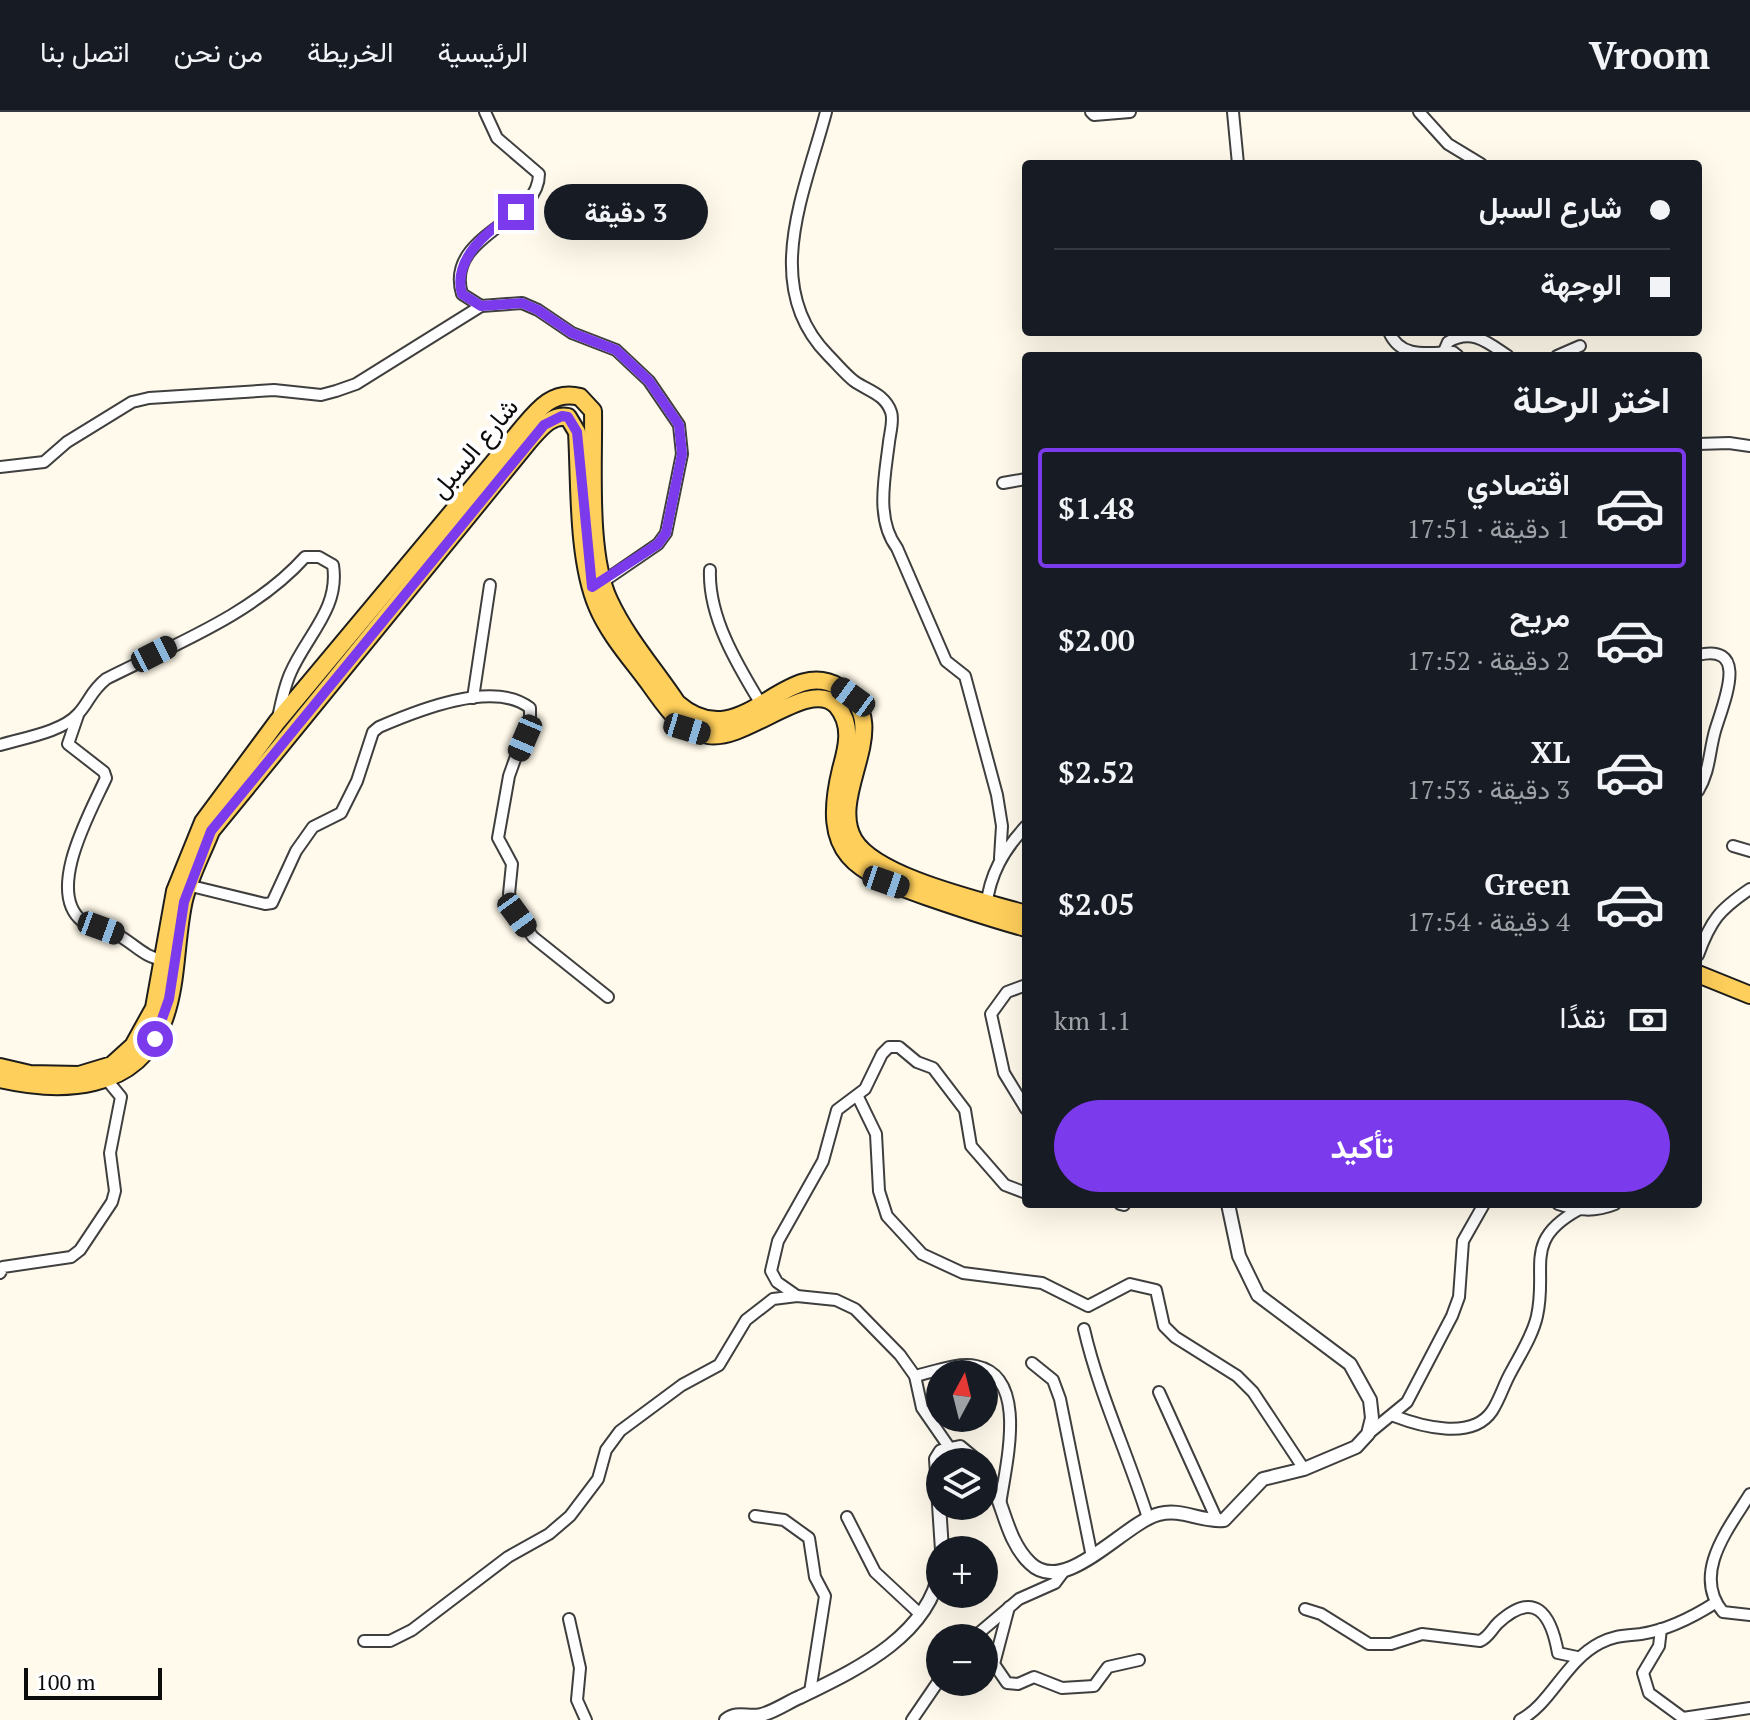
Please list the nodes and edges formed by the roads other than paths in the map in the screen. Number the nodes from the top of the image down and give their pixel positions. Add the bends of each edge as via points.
1 (485, 112) edge
2 (826, 112) edge
3 (1091, 112) edge
4 (1130, 112) edge
5 (1233, 112) edge
6 (1419, 112) edge
7 (1238, 160) edge
8 (1474, 160) edge
9 (481, 306) junction
10 (1391, 336) edge
11 (1458, 336) edge
12 (1477, 336) edge
13 (1580, 346) dead end
14 (1407, 352) edge
15 (1444, 352) edge
16 (1502, 352) edge
17 (1566, 352) edge
18 (1702, 444) edge
19 (1750, 446) edge
20 (0, 467) edge
21 (1022, 480) edge
22 (1003, 483) dead end
23 (710, 570) dead end
24 (597, 584) junction
25 (490, 585) dead end
26 (1702, 655) edge
27 (473, 698) junction
28 (761, 704) junction
29 (79, 713) junction
30 (277, 722) junction
31 (0, 745) edge
32 (1702, 784) edge
33 (1022, 831) edge
34 (1733, 846) dead end
35 (1750, 851) edge
36 (1000, 858) junction
37 (183, 884) junction
38 (1750, 889) edge
39 (985, 910) junction
40 (1022, 914) edge
41 (1022, 926) edge
42 (1702, 945) edge
43 (164, 960) junction
44 (1702, 965) edge
45 (1702, 976) edge
46 (1750, 983) edge
47 (1022, 986) edge
48 (1750, 995) edge
49 (608, 997) dead end
50 (0, 1067) edge
51 (0, 1079) edge
52 (107, 1080) junction
53 (858, 1097) junction
54 (1022, 1102) edge
55 (1022, 1191) edge
56 (1229, 1208) edge
57 (1482, 1208) edge
58 (1571, 1208) edge
59 (1604, 1208) edge
60 (1578, 1210) junction
61 (0, 1273) edge
62 (797, 1296) junction
63 (1084, 1329) dead end
64 (1032, 1363) dead end
65 (915, 1376) junction
66 (1159, 1392) dead end
67 (1394, 1416) junction
68 (1368, 1434) junction
69 (949, 1447) junction
70 (961, 1448) edge
71 (1304, 1469) junction
72 (1750, 1494) edge
73 (998, 1502) edge
74 (1000, 1506) junction
75 (755, 1516) dead end
76 (847, 1517) dead end
77 (1148, 1518) junction
78 (1217, 1520) junction
79 (941, 1536) edge
80 (1092, 1557) junction
81 (1064, 1571) junction
82 (1715, 1603) junction
83 (926, 1605) edge
84 (1009, 1607) junction
85 (1305, 1609) dead end
86 (920, 1614) junction
87 (1750, 1615) edge
88 (569, 1619) dead end
89 (989, 1624) edge
90 (1661, 1629) junction
91 (364, 1641) dead end
92 (1577, 1657) junction
93 (1139, 1660) dead end
94 (810, 1692) junction
95 (928, 1696) edge
96 (1750, 1708) edge
97 (759, 1718) edge
98 (586, 1720) edge
99 (726, 1720) edge
100 (912, 1720) edge
101 (1520, 1720) edge

1 - 9 street via 497,138 539,174 539,188 532,201 495,225 461,270 462,294
2 - 36 street via 798,207 791,285 800,313 824,351 853,380 884,399 893,414 883,499 886,534 946,661 965,676 997,795
3 - 4 street
5 - 7 street
6 - 8 street via 1448,144
9 - 20 street via 356,384 336,391 321,395 274,390 132,402 44,462
9 - 24 street via 522,303 572,333 616,350 649,381 679,425 682,454 666,533 658,544
10 - 14 street via 1395,346
11 - 15 street
12 - 16 street
13 - 17 street
18 - 19 street
21 - 22 street
23 - 28 street via 726,637
24 - 28 main road, شارع السبل via 677,703 692,715 708,722 728,721
24 - 30 main road, شارع السبل via 593,411 580,397 559,395 532,416
24 - 37 main road, شارع السبل via 577,432 562,416 530,440 234,799
24 - 39 main road, شارع السبل via 606,623 687,729 711,736 733,734 803,699 831,701 844,719 849,740 833,806 842,846 856,866 886,882
25 - 27 street
26 - 32 street via 1728,656 1736,666 1736,686 1715,731
27 - 37 street via 413,712 373,732 341,813 313,827 272,903
27 - 49 street via 519,700 530,708 525,738 509,776 498,838 512,864 509,894 517,915 533,937
28 - 39 main road, شارع السبل via 801,683 820,681 853,697 863,716 862,747 848,807 854,840 889,868
29 - 30 street via 91,691 106,679 227,618 305,557 319,557 333,565 337,586 290,673
29 - 31 street via 68,722
29 - 43 street via 68,744 106,778 68,875 73,911 84,923
30 - 37 main road, شارع السبل via 203,822
33 - 36 street
34 - 35 street
36 - 39 street
37 - 43 main road, شارع السبل
37 - 52 main road, شارع السبل via 164,1021 138,1059
38 - 42 street via 1722,909
39 - 40 main road, شارع السبل
39 - 41 main road, شارع السبل
43 - 50 main road, شارع السبل via 146,1025 112,1065 54,1076
44 - 46 main road
45 - 48 main road
47 - 54 street via 1007,992 991,1014 1004,1073
51 - 52 main road, شارع السبل via 54,1088
52 - 61 street via 121,1097 110,1153 112,1202 71,1257 3,1267
53 - 55 street via 882,1054 899,1047 933,1068 960,1102 971,1146 1005,1185
53 - 62 street via 837,1110 823,1161 771,1259 777,1282
53 - 71 street via 876,1134 879,1191 887,1216 922,1254 963,1273 1042,1283 1088,1306 1130,1284 1156,1290 1164,1326 1253,1392
56 - 68 street via 1247,1279 1258,1295 1350,1364 1370,1400
57 - 67 street via 1463,1241 1459,1297 1452,1316 1407,1402
58 - 60 street
59 - 60 street
60 - 67 street via 1545,1238 1539,1253 1537,1319 1491,1414 1467,1426 1444,1429
62 - 65 street via 836,1300 855,1309
62 - 91 street via 773,1299 746,1320 719,1365 620,1431 606,1450 598,1479 549,1534 508,1557 412,1630 390,1641
63 - 77 street via 1099,1389 1127,1451
64 - 80 street via 1053,1380 1060,1399
65 - 69 street via 922,1408
65 - 74 street via 973,1365 990,1371 1004,1385 1011,1426
66 - 78 street
67 - 68 street
68 - 71 street via 1356,1447
69 - 70 street
69 - 79 street via 936,1459
71 - 78 street via 1263,1479 1224,1520
72 - 82 street via 1713,1557 1709,1579
73 - 74 street
74 - 81 street via 1013,1541 1031,1565 1046,1572
75 - 94 street via 784,1520 809,1538 815,1577 825,1596
76 - 86 street via 875,1572
77 - 78 street via 1180,1511 1202,1521
77 - 80 street
80 - 81 street
81 - 84 street via 1055,1583
82 - 87 street via 1723,1612
82 - 90 street
83 - 86 street
84 - 89 street
84 - 93 street via 994,1664 1007,1683 1034,1677 1062,1688 1094,1686 1108,1667
85 - 92 street via 1359,1641 1381,1646 1422,1634 1480,1641 1518,1609 1532,1607 1550,1621 1558,1653
86 - 94 street via 911,1628 869,1661
88 - 98 street via 580,1668 577,1700
90 - 92 street via 1621,1633
90 - 96 street via 1659,1646 1643,1673 1649,1693 1683,1718
92 - 101 street
94 - 97 street
95 - 100 street
97 - 99 street via 733,1715

